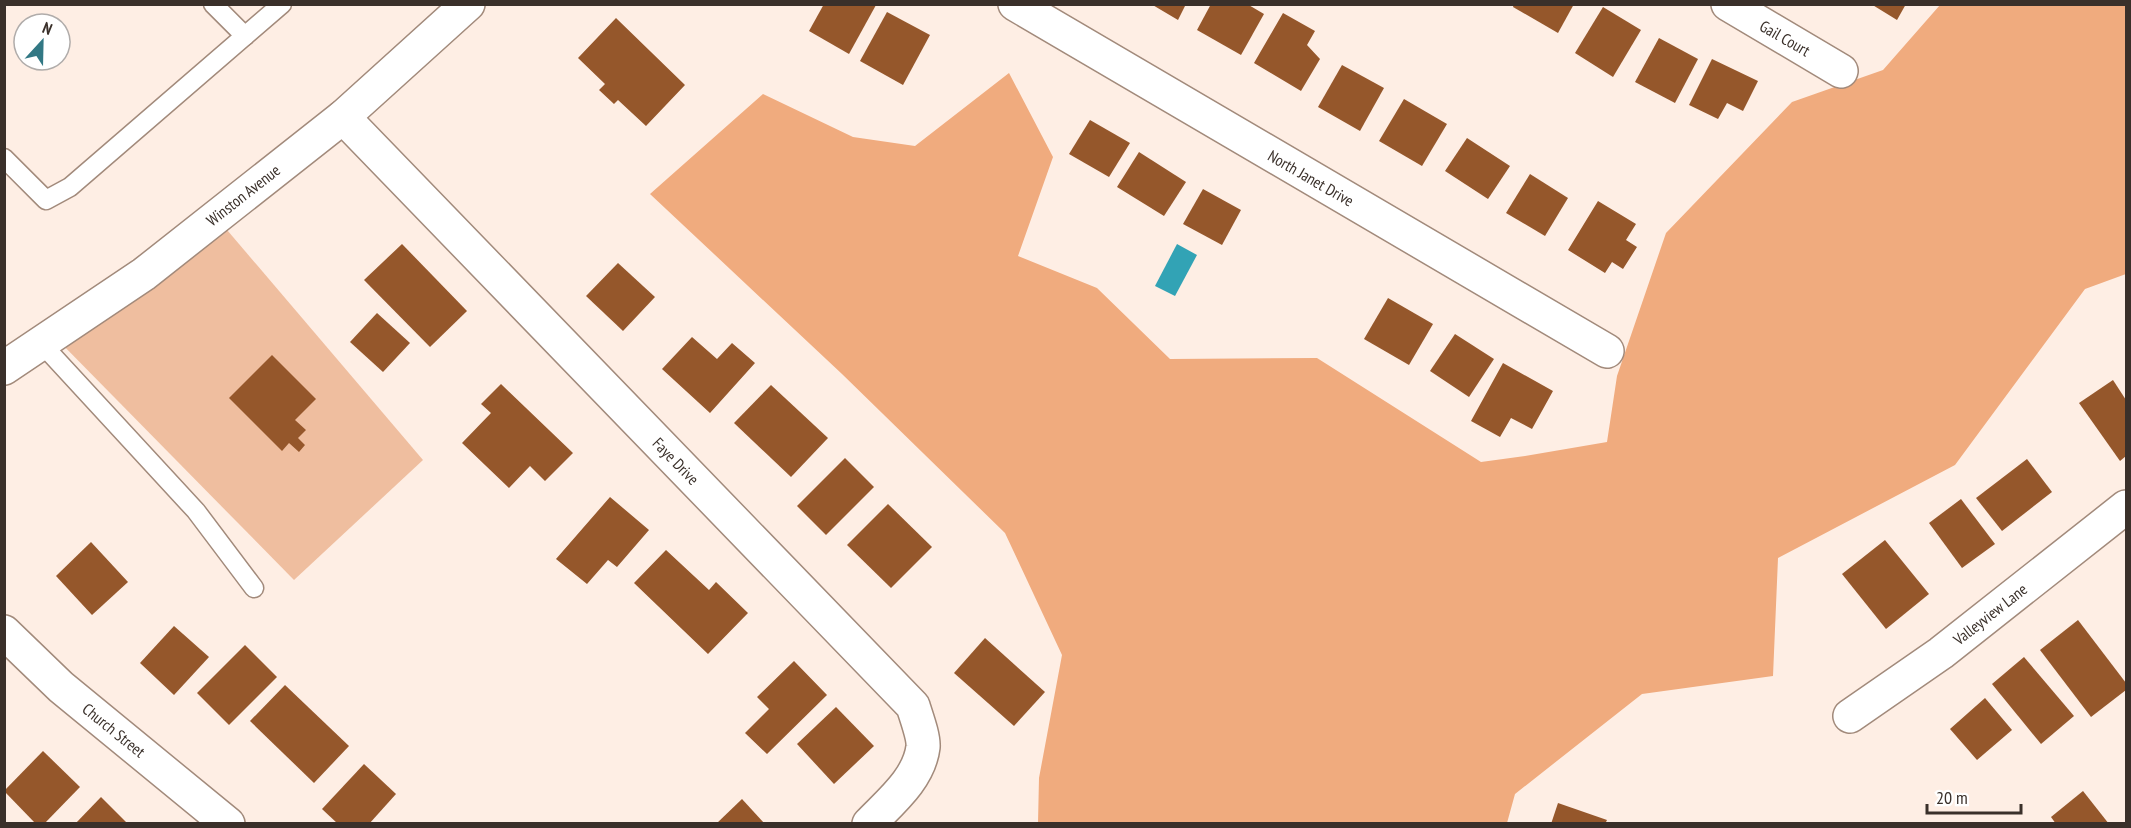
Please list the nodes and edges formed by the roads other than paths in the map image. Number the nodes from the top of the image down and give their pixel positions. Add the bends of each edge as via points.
1 (213, 4) edge
2 (282, 4) edge
3 (468, 4) edge
4 (1015, 4) edge
5 (1728, 4) edge
6 (245, 36) junction
7 (1841, 71) dead end
8 (343, 117) junction
9 (4, 158) edge
10 (41, 344) junction
11 (1607, 351) dead end
12 (4, 368) edge
13 (2127, 507) edge
14 (254, 588) dead end
15 (4, 632) edge
16 (1850, 716) dead end
17 (228, 824) edge
18 (869, 824) edge

1 - 6 lane
2 - 6 lane
3 - 8 street, Winston Avenue
4 - 11 street, North Janet Drive
5 - 7 street, Gail Court
6 - 9 lane via 70,188 46,200
8 - 10 street, Winston Avenue via 144,274
8 - 18 street, Faye Drive via 913,705 923,746 915,771
10 - 12 street, Winston Avenue
10 - 14 lane via 196,511
13 - 16 street, Valleyview Lane via 1941,653
15 - 17 street, Church Street via 61,687

